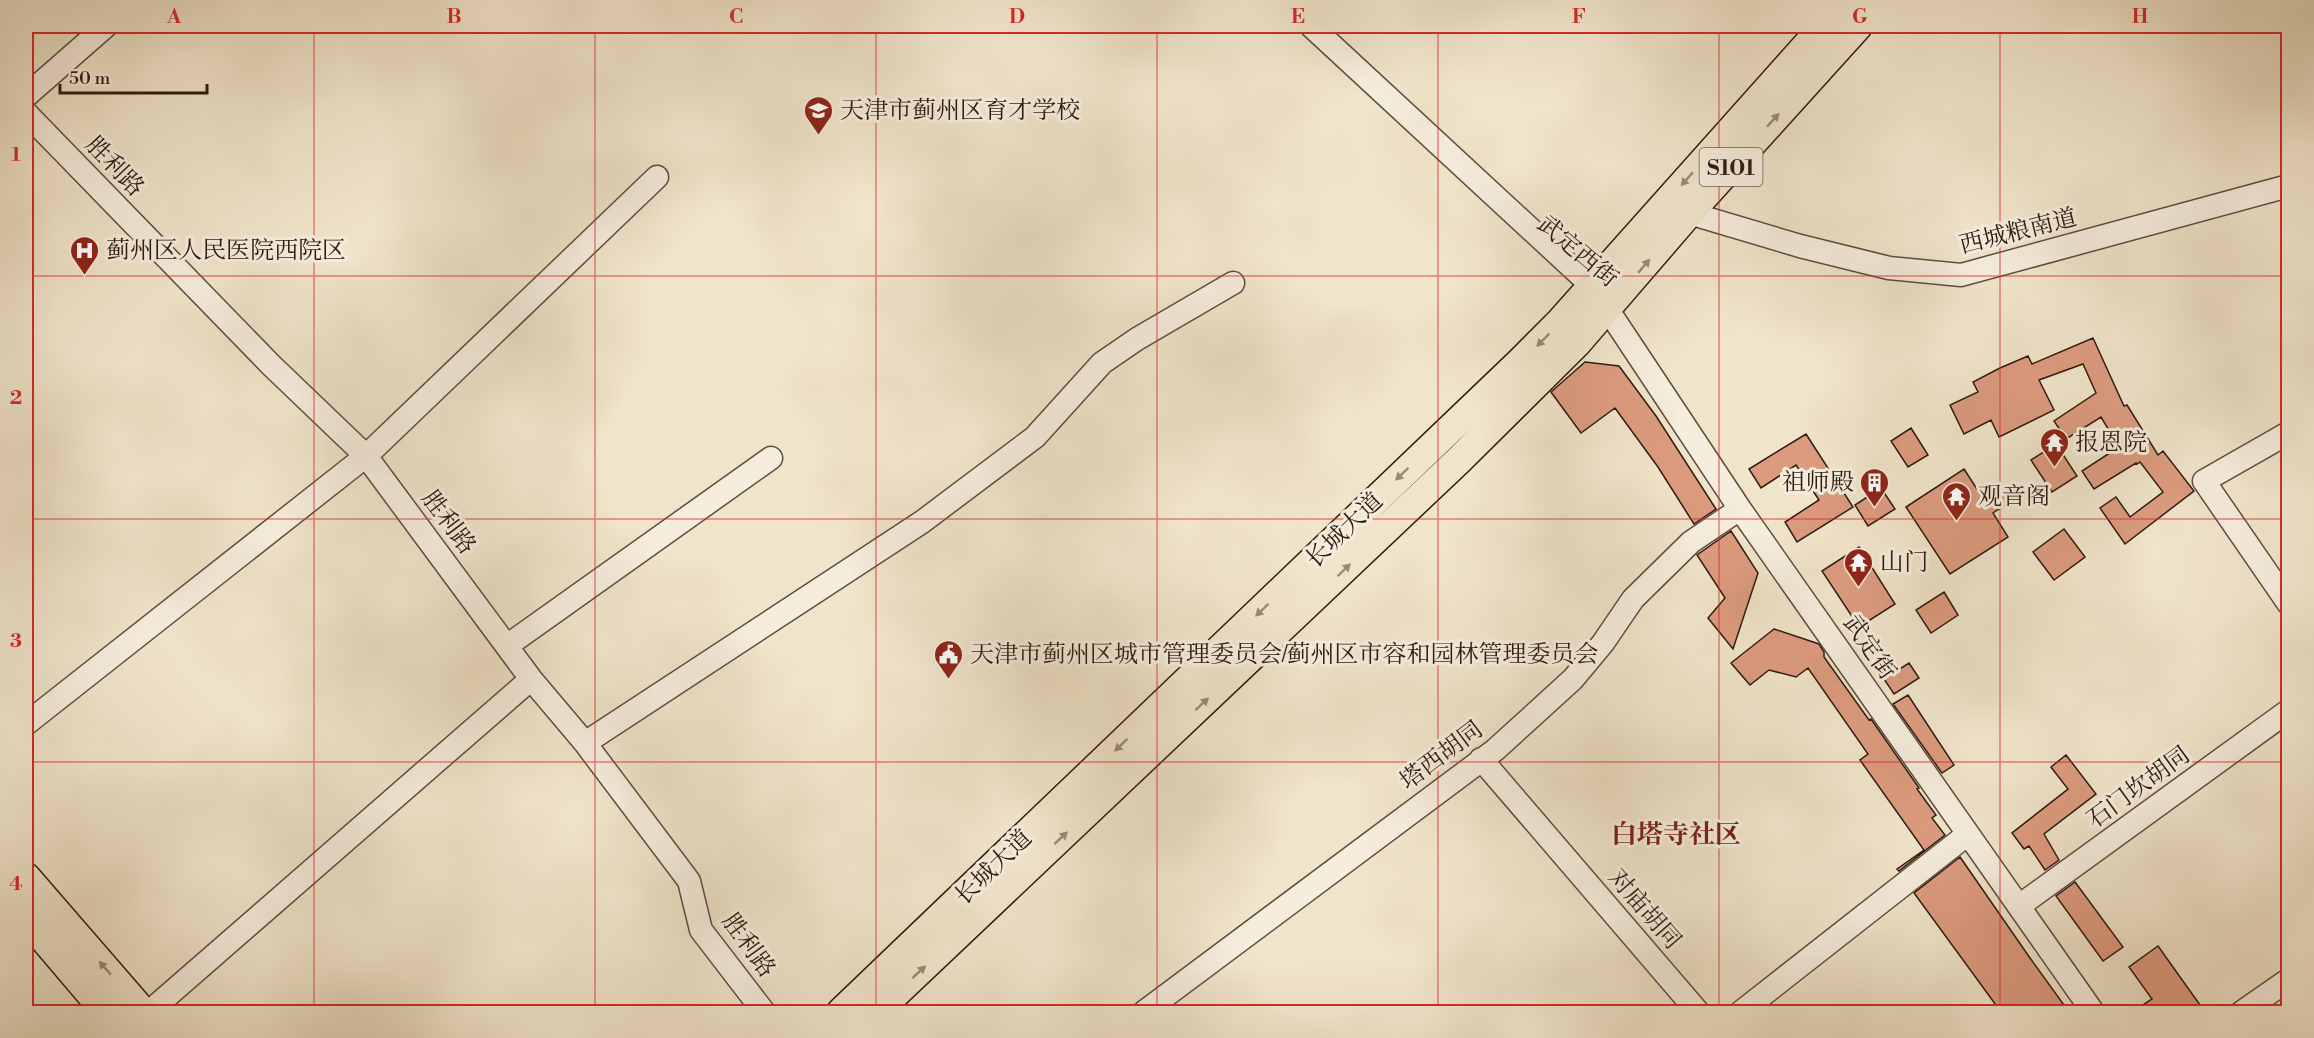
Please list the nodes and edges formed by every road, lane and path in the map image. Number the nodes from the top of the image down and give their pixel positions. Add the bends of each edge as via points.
1 (106, 26) edge
2 (1293, 26) edge
3 (1311, 26) edge
4 (1824, 26) edge
5 (1858, 26) edge
6 (26, 96) edge
7 (26, 113) edge
8 (657, 177) dead end
9 (2289, 186) edge
10 (1689, 213) junction
11 (1233, 283) dead end
12 (1587, 291) junction
13 (1607, 310) junction
14 (2289, 433) edge
15 (366, 456) junction
16 (771, 458) dead end
17 (1740, 509) junction
18 (2289, 603) edge
19 (508, 645) junction
20 (531, 679) junction
21 (2289, 711) edge
22 (26, 724) edge
23 (585, 743) junction
24 (1481, 759) junction
25 (1968, 834) junction
26 (26, 877) edge
27 (2019, 906) junction
28 (26, 918) edge
29 (2289, 980) edge
30 (106, 1012) edge
31 (143, 1012) edge
32 (149, 1012) edge
33 (764, 1012) edge
34 (841, 1012) edge
35 (876, 1012) edge
36 (1144, 1012) edge
37 (1698, 1012) edge
38 (1741, 1012) edge
39 (2092, 1012) edge
40 (2242, 1012) edge

1 - 6 street
2 - 12 street, 武定西街
3 - 12 street, 武定西街
4 -> 12 main road, 长城大道 / S101
10 -> 5 main road, 长城大道 / S101
7 - 15 street, 胜利路 via 263,357
8 - 15 street
9 - 10 street, 西城粮南道 via 1961,275 1889,268
13 -> 10 main road, 长城大道 / S101
11 - 23 street via 1102,363 1035,437 922,522
12 - 13 street, 武定西街
12 -> 34 main road, 长城大道 / S101 via 1519,363
13 - 17 street, 武定街
35 -> 13 main road, 长城大道 / S101 via 1459,460
14 - 18 street via 2204,481
15 - 19 street, 胜利路
15 - 22 street
16 - 19 street
17 - 24 street, 塔西胡同 via 1691,542 1634,599 1573,679
17 - 25 street, 武定街
19 - 20 street, 胜利路
20 - 23 street, 胜利路
20 - 32 street
21 - 27 street, 石门坎胡同
23 - 33 street, 胜利路 via 689,881 701,930
24 - 36 street, 塔西胡同
24 - 37 street, 对庙胡同
25 - 27 street, 武定街
25 - 38 street
31 -> 26 main road
27 - 39 street, 武定街
28 - 30 main road
29 - 40 street

